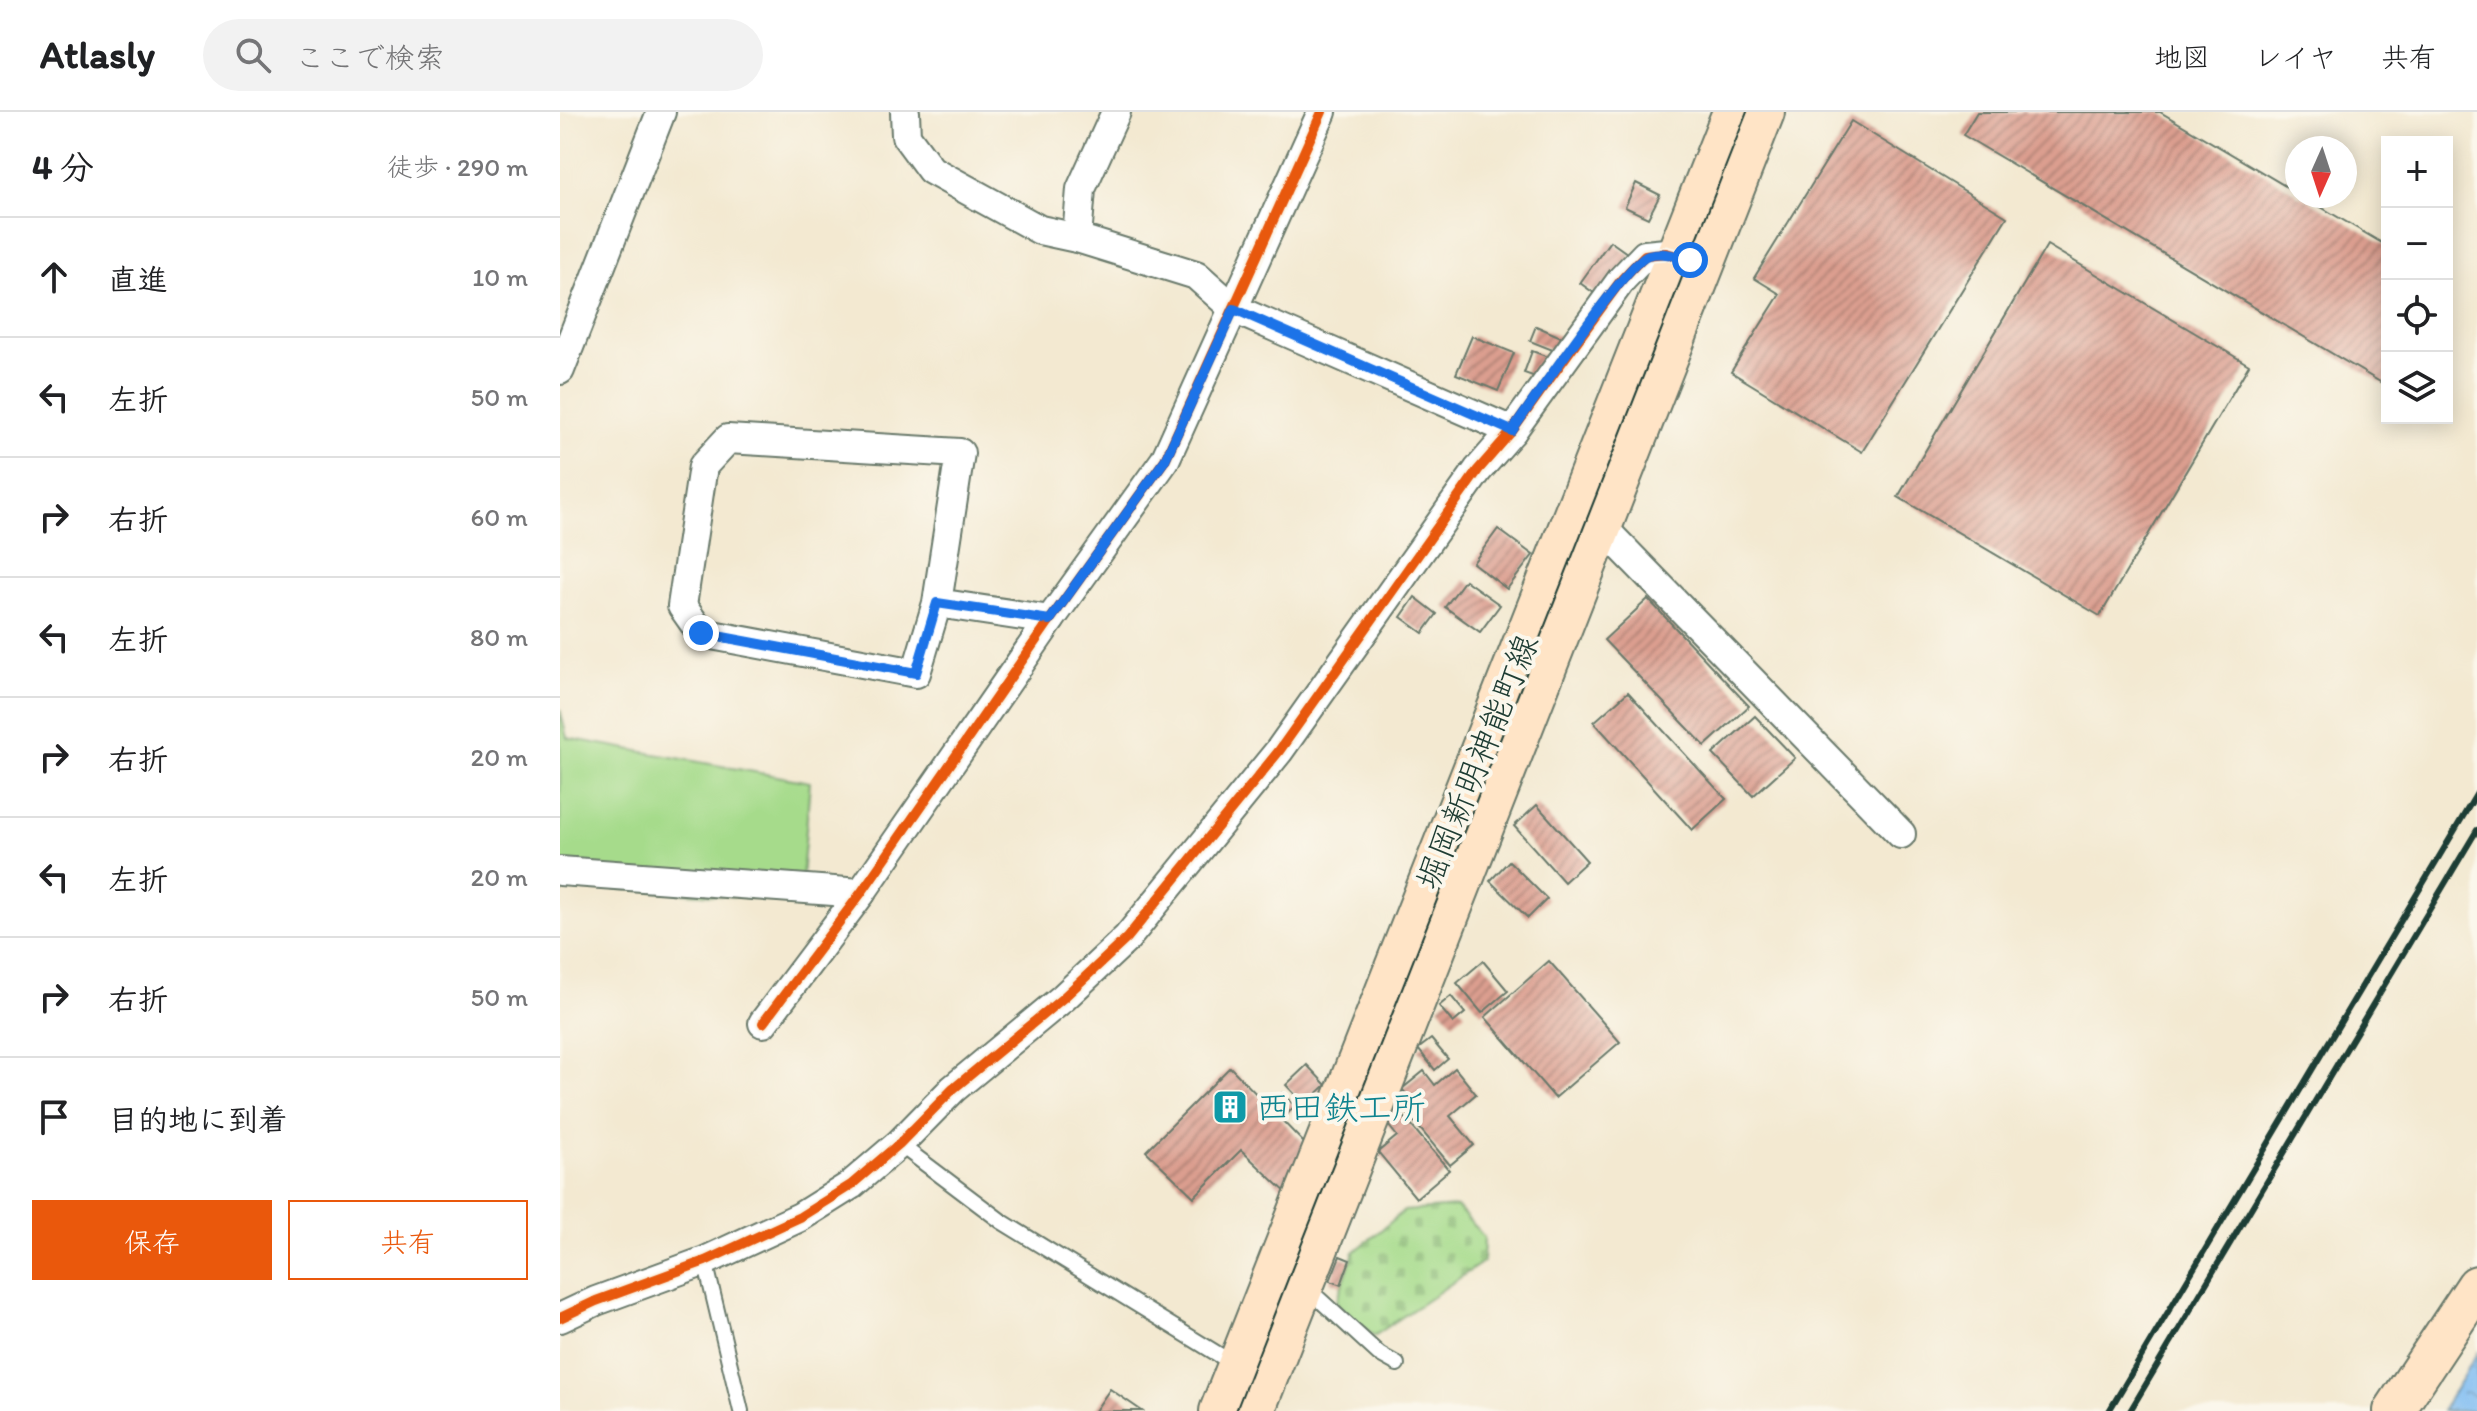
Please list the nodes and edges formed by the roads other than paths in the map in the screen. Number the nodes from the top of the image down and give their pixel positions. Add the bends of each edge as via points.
1 (661, 112) edge
2 (905, 112) edge
3 (1116, 112) edge
4 (1322, 112) edge
5 (1733, 112) edge
6 (1764, 112) edge
7 (1077, 238) junction
8 (1690, 260) junction
9 (1234, 309) junction
10 (569, 315) edge
11 (560, 370) edge
12 (1512, 431) junction
13 (1601, 526) junction
14 (937, 603) junction
15 (1050, 620) junction
16 (1901, 834) dead end
17 (560, 871) edge
18 (861, 893) junction
19 (763, 1023) dead end
20 (899, 1144) junction
21 (705, 1261) junction
22 (1304, 1285) junction
23 (2477, 1286) edge
24 (560, 1318) edge
25 (1397, 1364) dead end
26 (1238, 1366) junction
27 (1260, 1407) edge
28 (741, 1411) edge
29 (1220, 1411) edge
30 (2394, 1411) edge

1 - 10 street
2 - 7 street via 906,136 931,170 1040,230
3 - 7 street via 1081,189
4 - 9 street
5 - 8 main road, 堀岡新明神能町線
6 - 8 main road, 堀岡新明神能町線
7 - 9 street via 1196,275
8 - 12 street via 1666,253 1645,255
8 - 13 main road, 堀岡新明神能町線
8 - 26 main road, 堀岡新明神能町線
9 - 12 street
9 - 15 street via 1165,460
10 - 11 street
12 - 20 street via 1478,470 1279,751 1127,938 953,1089
13 - 16 street
13 - 22 main road, 堀岡新明神能町線
14 - 14 street via 916,673 701,633 682,606 703,466 728,439 960,453
14 - 15 street
15 - 18 street
17 - 18 street
18 - 19 street
20 - 21 street via 851,1185 800,1217
20 - 26 lane via 1001,1221
21 - 24 street
21 - 28 lane
22 - 25 lane via 1379,1354
22 - 27 main road, 堀岡新明神能町線
23 - 30 main road
26 - 27 lane
26 - 29 main road, 堀岡新明神能町線

